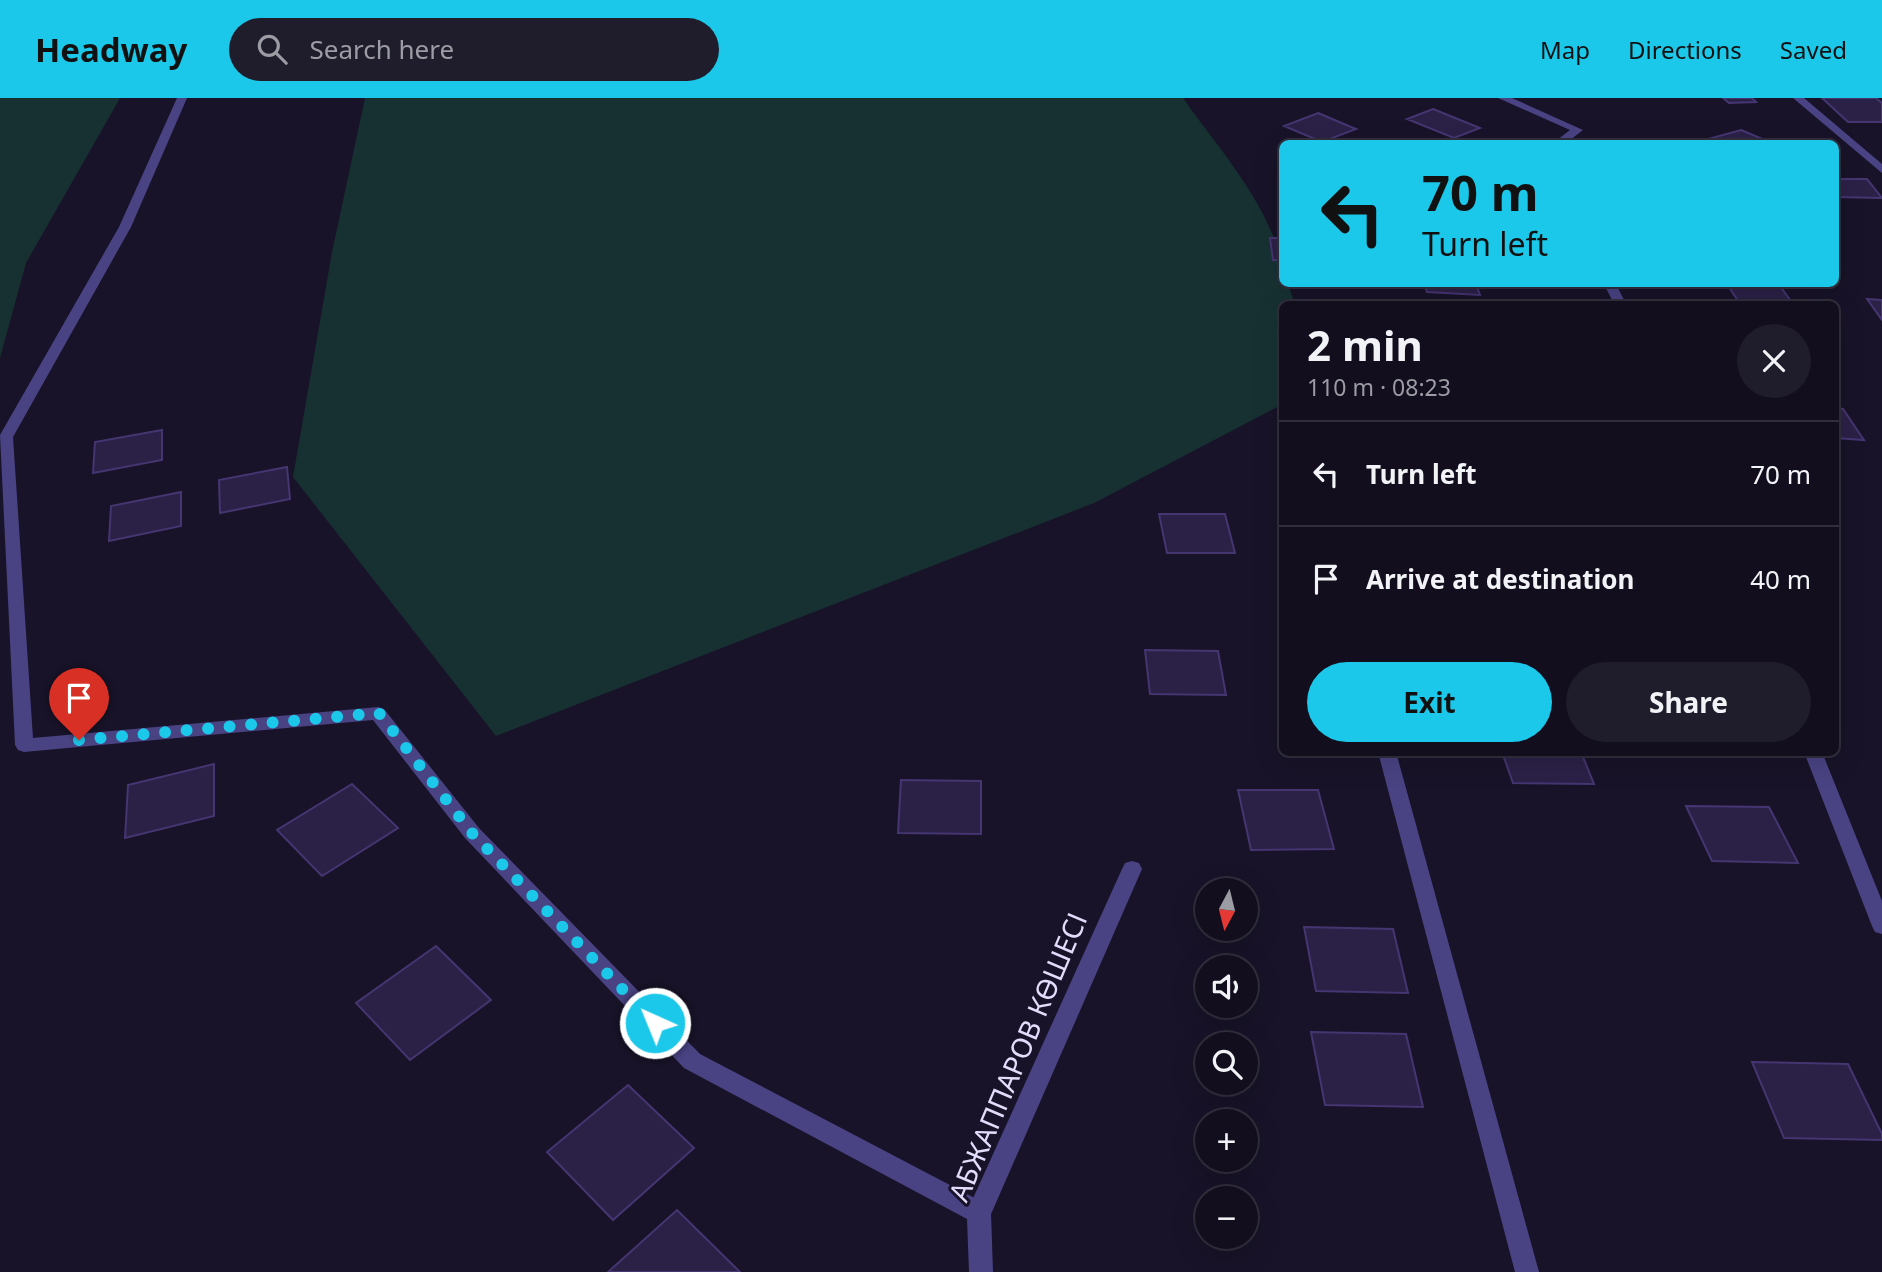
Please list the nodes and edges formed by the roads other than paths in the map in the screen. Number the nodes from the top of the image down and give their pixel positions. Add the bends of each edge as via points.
1 (182, 98) edge
2 (1503, 98) edge
3 (1798, 98) edge
4 (1563, 140) edge
5 (1882, 170) edge
6 (1388, 756) edge
7 (1815, 756) edge
8 (1132, 869) dead end
9 (1882, 926) edge
10 (979, 1213) junction
11 (981, 1272) edge
12 (1527, 1272) edge

1 - 10 street via 125,227 6,437 24,745 379,713 472,833 692,1061
2 - 4 street via 1578,130
3 - 5 street
6 - 12 street
7 - 9 street
8 - 10 street, АБЖАППАРОВ КӨШЕСІ
10 - 11 street, АБЖАППАРОВ КӨШЕСІ

